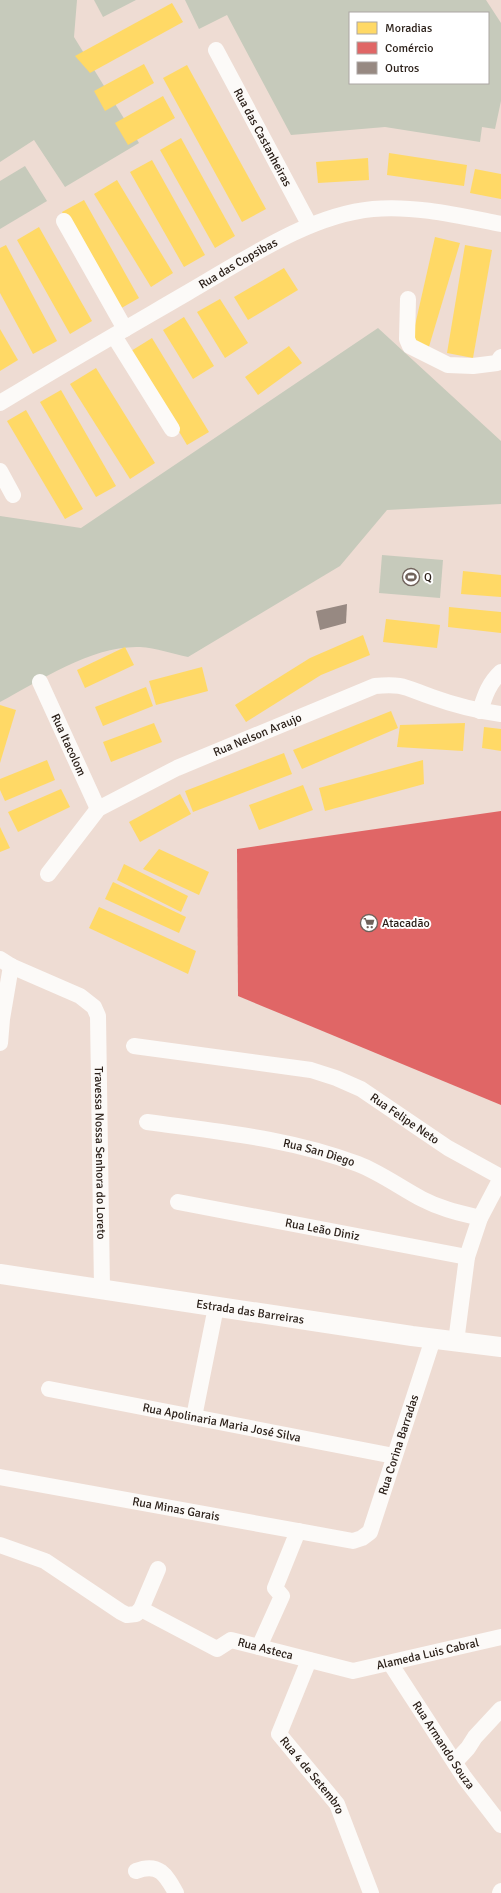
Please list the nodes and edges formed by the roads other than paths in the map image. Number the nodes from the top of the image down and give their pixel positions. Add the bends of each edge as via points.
1 (216, 50) dead end
2 (64, 221) dead end
3 (309, 224) junction
4 (501, 224) edge
5 (408, 299) dead end
6 (119, 333) junction
7 (501, 357) edge
8 (2, 397) edge
9 (172, 429) dead end
10 (0, 471) edge
11 (14, 495) dead end
12 (501, 672) edge
13 (40, 682) dead end
14 (480, 711) junction
15 (501, 714) edge
16 (98, 809) junction
17 (48, 874) dead end
18 (5, 963) edge
19 (0, 1043) edge
20 (134, 1046) dead end
21 (147, 1122) dead end
22 (178, 1202) dead end
23 (480, 1218) junction
24 (467, 1257) junction
25 (0, 1274) edge
26 (102, 1289) junction
27 (216, 1307) junction
28 (433, 1339) junction
29 (456, 1342) junction
30 (501, 1347) edge
31 (49, 1389) dead end
32 (194, 1416) junction
33 (394, 1456) junction
34 (0, 1477) edge
35 (298, 1531) junction
36 (353, 1540) joint
37 (0, 1545) edge
38 (158, 1569) dead end
39 (141, 1609) junction
40 (501, 1637) edge
41 (259, 1647) junction
42 (309, 1660) junction
43 (390, 1663) junction
44 (353, 1671) joint
45 (501, 1709) edge
46 (455, 1762) junction
47 (501, 1826) edge
48 (136, 1872) dead end
49 (176, 1893) edge
50 (371, 1893) edge

1 - 3 street, Rua das Castanheiras
2 - 6 street
3 - 4 street, Rua das Copsibas via 341,214 403,208
3 - 6 street, Rua das Copsibas
5 - 7 street via 407,339 410,346 448,365 473,366 497,363
6 - 8 street, Rua das Copsibas
6 - 9 street
10 - 11 street
12 - 14 street via 492,680
13 - 16 street, Rua Itacolom
14 - 15 street, Rua Nelson Araujo
14 - 16 street, Rua Nelson Araujo via 394,684 375,686 177,768
16 - 17 street, Rua Nelson Araujo
18 - 19 street
18 - 26 street, Travessa Nossa Senhora do Loreto via 80,996 94,1007 98,1016
20 - 23 street, Rua Felipe Neto via 311,1070 361,1089 448,1148 499,1176 500,1180
21 - 23 street, Rua San Diego via 276,1140 318,1150 361,1165 443,1208
22 - 24 street, Rua Leão Diniz
23 - 24 street, Rua Felipe Neto
24 - 29 street, Rua Felipe Neto
25 - 26 main road, Estrada das Barreiras
26 - 27 main road, Estrada das Barreiras
27 - 28 main road, Estrada das Barreiras
27 - 32 street
28 - 29 main road, Estrada das Barreiras
28 - 33 street, Rua Corina Barradas
29 - 30 main road, Estrada das Barreiras
31 - 32 street, Rua Apolinaria Maria José Silva
32 - 33 street, Rua Apolinaria Maria José Silva
33 - 36 street, Rua Corina Barradas via 370,1532 362,1538
34 - 35 street, Rua Minas Garais
35 - 36 street, Rua Minas Garais
35 - 41 street via 275,1588 282,1596
37 - 39 street via 45,1561 120,1612 132,1615
38 - 39 street
39 - 41 street, Rua Asteca via 217,1649 231,1640
40 - 43 street, Alameda Luis Cabral
41 - 42 street, Rua Asteca
42 - 44 street, Rua Asteca
42 - 50 street, Rua 4 de Setembro via 279,1734 337,1804
43 - 44 street, Alameda Luis Cabral
43 - 46 street, Rua Armando Souza
45 - 46 street via 474,1737
46 - 47 street, Rua Armando Souza
48 - 49 street via 144,1868 161,1871

